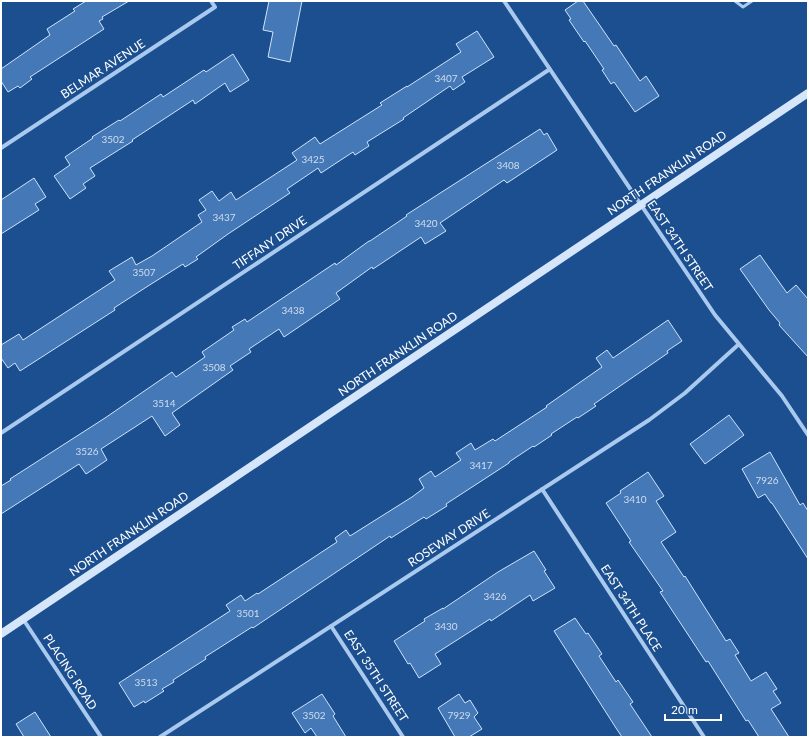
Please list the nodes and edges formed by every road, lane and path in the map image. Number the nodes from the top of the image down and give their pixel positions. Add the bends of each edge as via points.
1 (211, 1) edge
2 (504, 1) edge
3 (735, 1) edge
4 (752, 1) edge
5 (550, 69) junction
6 (808, 93) edge
7 (1, 148) edge
8 (641, 206) junction
9 (739, 344) junction
10 (1, 433) edge
11 (808, 435) edge
12 (542, 489) junction
13 (24, 619) junction
14 (332, 626) junction
15 (1, 634) edge
16 (101, 737) edge
17 (160, 737) edge
18 (403, 737) edge
19 (704, 737) edge

1 - 7 street, BELMAR AVENUE via 215,7
2 - 5 street, EAST 34TH STREET
3 - 4 lane via 743,7
5 - 8 street, EAST 34TH STREET
5 - 10 street, TIFFANY DRIVE
6 - 8 main road, NORTH FRANKLIN ROAD
8 - 9 street, EAST 34TH STREET via 714,315
8 - 13 main road, NORTH FRANKLIN ROAD
9 - 11 street, EAST 34TH STREET via 782,396
9 - 12 street, ROSEWAY DRIVE via 670,404
12 - 14 street, ROSEWAY DRIVE
12 - 19 street, EAST 34TH PLACE
13 - 15 main road, NORTH FRANKLIN ROAD
13 - 16 street, PLACING ROAD
14 - 17 street, ROSEWAY DRIVE
14 - 18 street, EAST 35TH STREET

